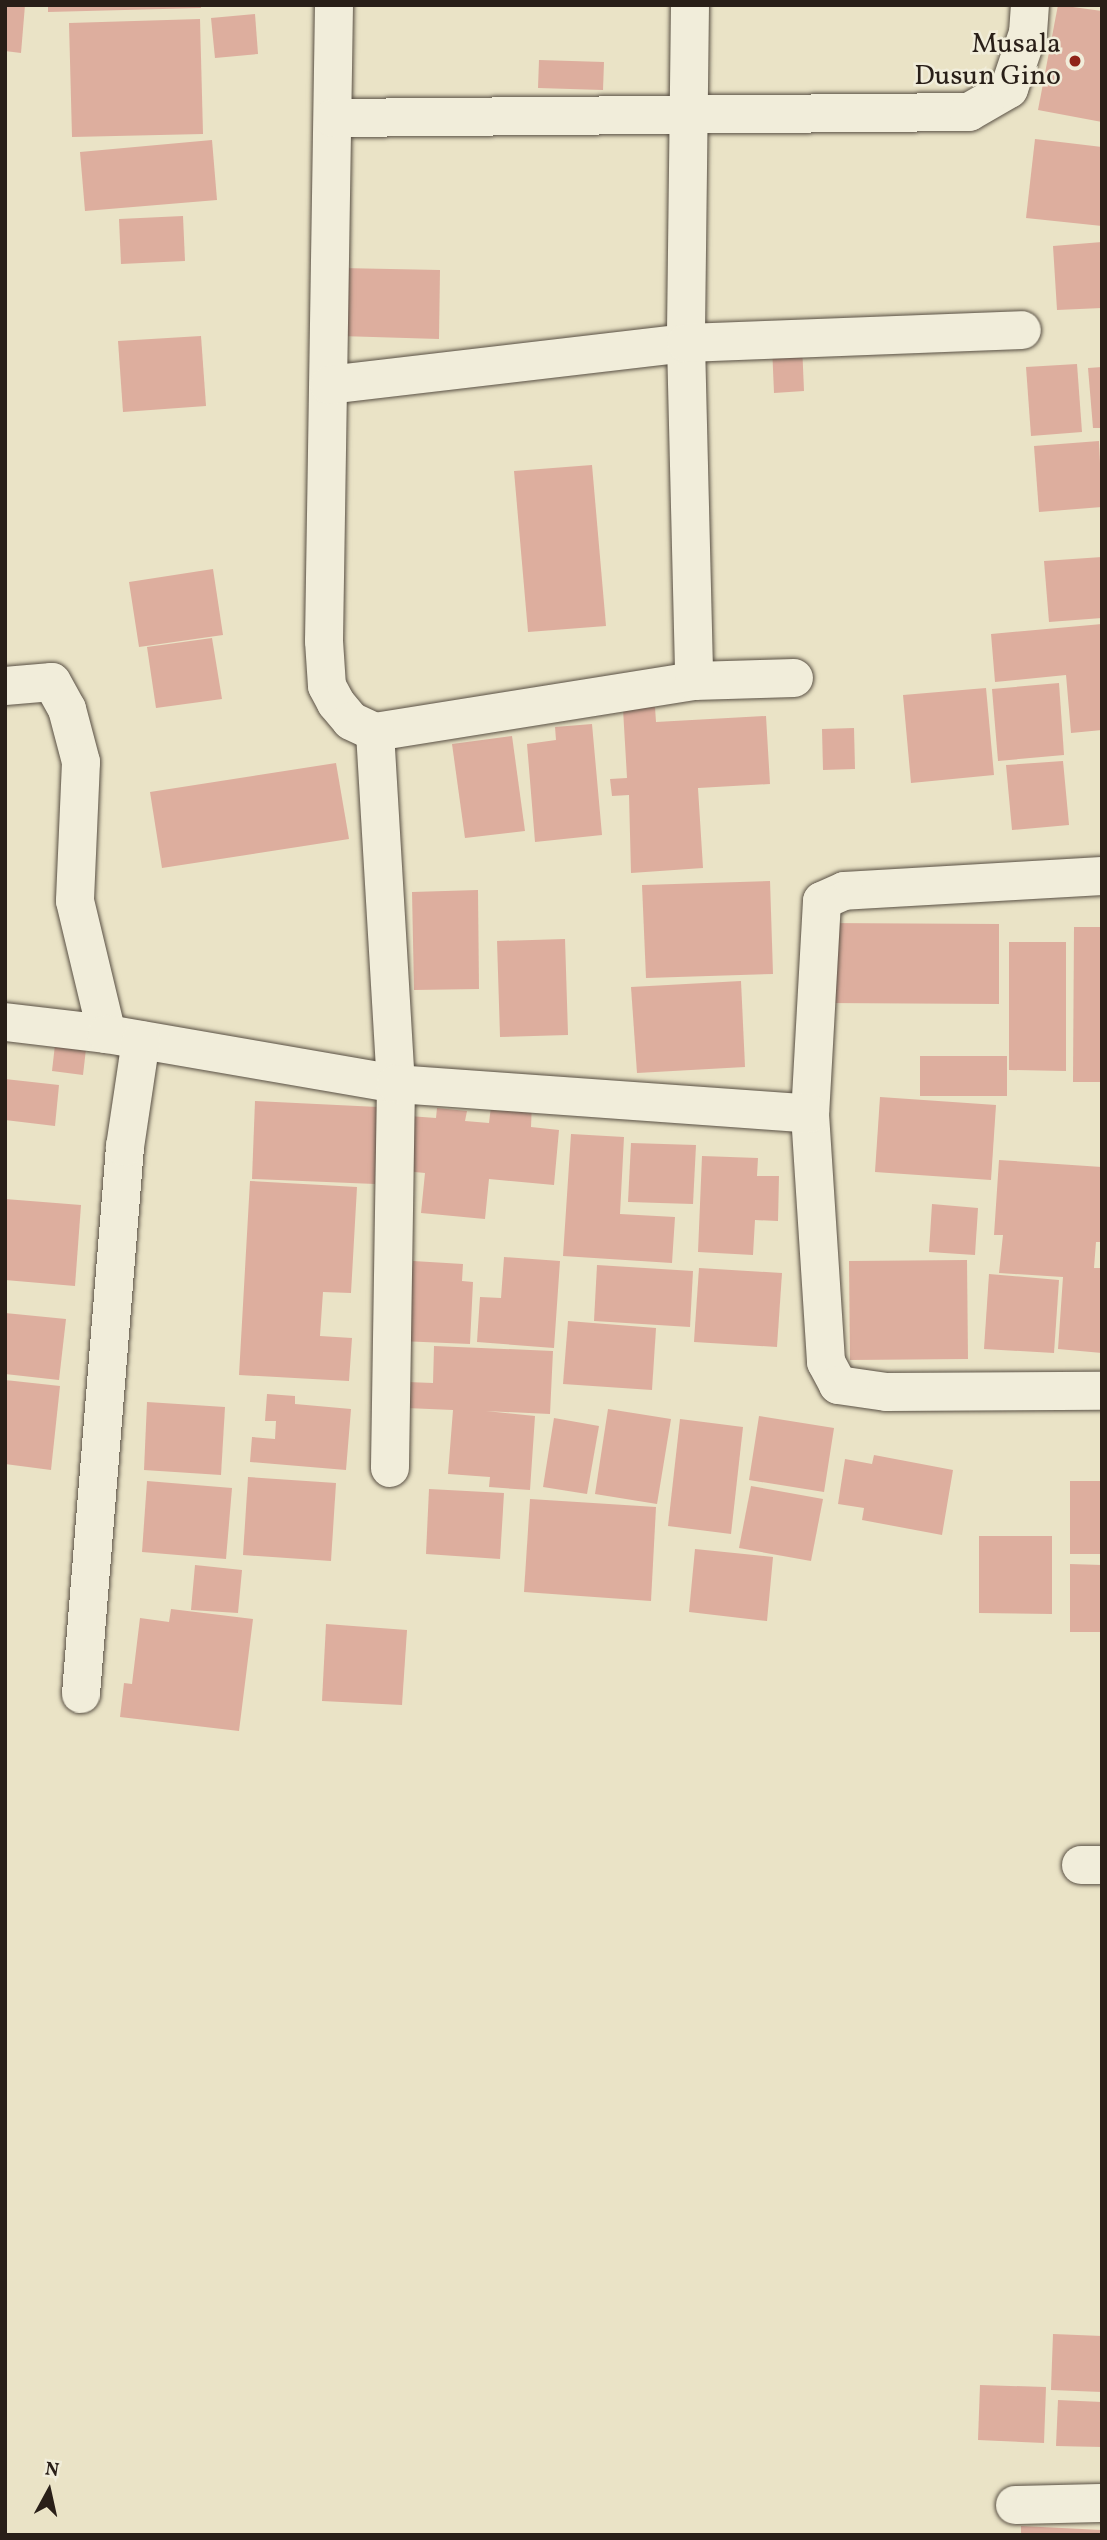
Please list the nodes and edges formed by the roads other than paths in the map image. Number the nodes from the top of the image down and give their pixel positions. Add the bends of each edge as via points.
1 (334, 5) edge
2 (691, 5) edge
3 (1030, 5) edge
4 (692, 114) junction
5 (334, 118) junction
6 (1022, 330) dead end
7 (685, 343) junction
8 (329, 385) junction
9 (794, 678) dead end
10 (694, 681) junction
11 (5, 686) edge
12 (375, 732) junction
13 (1102, 876) edge
14 (5, 1022) edge
15 (124, 1037) junction
16 (396, 1084) junction
17 (810, 1114) junction
18 (1102, 1391) edge
19 (390, 1468) dead end
20 (81, 1694) dead end
21 (1102, 2503) edge
22 (1014, 2505) dead end

1 - 5 street
2 - 4 street
3 - 4 street via 1028,33 1009,89 969,112
4 - 5 street
4 - 7 street
5 - 8 street
6 - 7 street
7 - 8 street
7 - 10 street
8 - 12 street via 327,686 351,721
9 - 10 street
10 - 12 street
11 - 15 street via 52,681 68,709 80,762 75,901
12 - 16 street
13 - 17 street via 844,891 822,901
14 - 15 street
15 - 16 street
15 - 20 street via 125,1147
16 - 17 street
16 - 19 street
17 - 18 street via 826,1362 838,1385 886,1392
21 - 22 street

